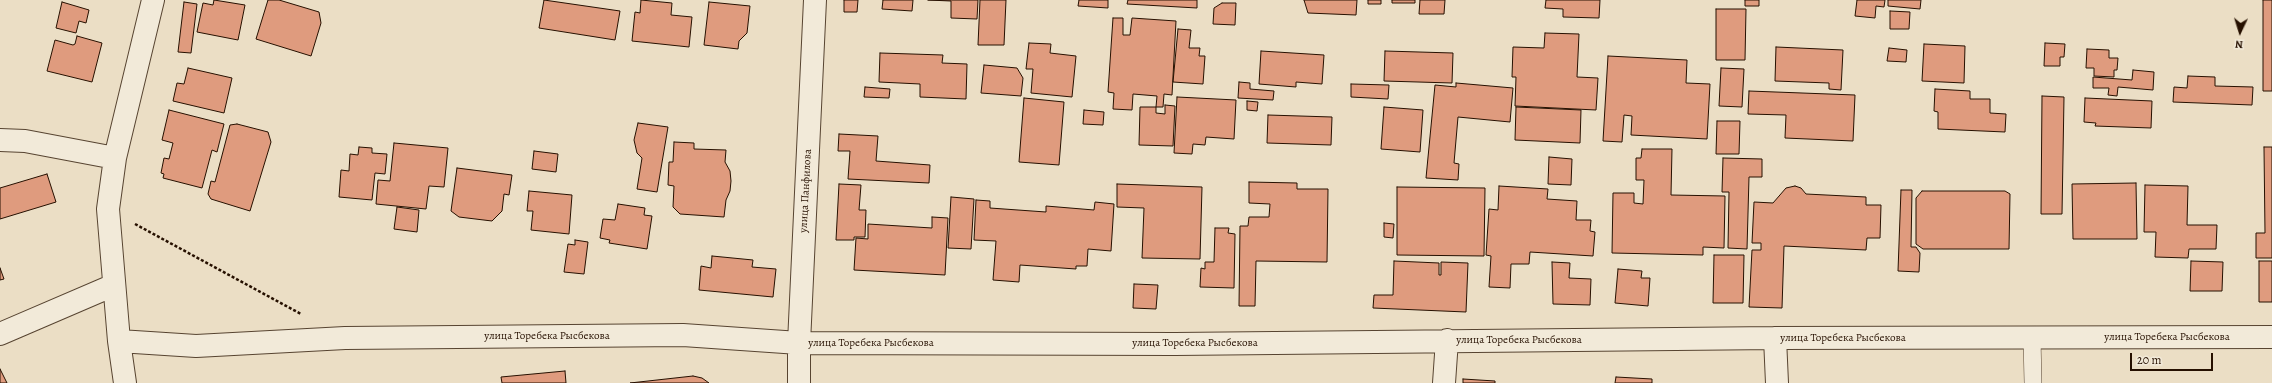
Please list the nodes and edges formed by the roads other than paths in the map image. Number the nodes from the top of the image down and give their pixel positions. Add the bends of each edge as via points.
1 (153, 0) edge
2 (815, 0) edge
3 (1, 140) edge
4 (115, 158) junction
5 (114, 285) junction
6 (0, 334) edge
7 (2032, 337) junction
8 (2272, 337) edge
9 (1775, 338) junction
10 (1447, 340) junction
11 (119, 341) junction
12 (798, 343) junction
13 (125, 383) edge
14 (799, 383) edge
15 (1444, 383) edge
16 (1777, 383) edge
17 (2033, 383) edge

1 - 4 street
2 - 12 street, улица Панфилова
3 - 4 street via 25,141
4 - 5 street via 108,209
5 - 6 street
5 - 11 street
7 - 8 street, улица Торебека Рысбекова
7 - 9 street, улица Торебека Рысбекова
7 - 17 lane
9 - 10 street, улица Торебека Рысбекова
9 - 16 street
10 - 12 street, улица Торебека Рысбекова via 1175,344
10 - 15 street
11 - 12 street, улица Торебека Рысбекова via 196,346 345,338 683,335
11 - 13 street
12 - 14 street, улица Панфилова

